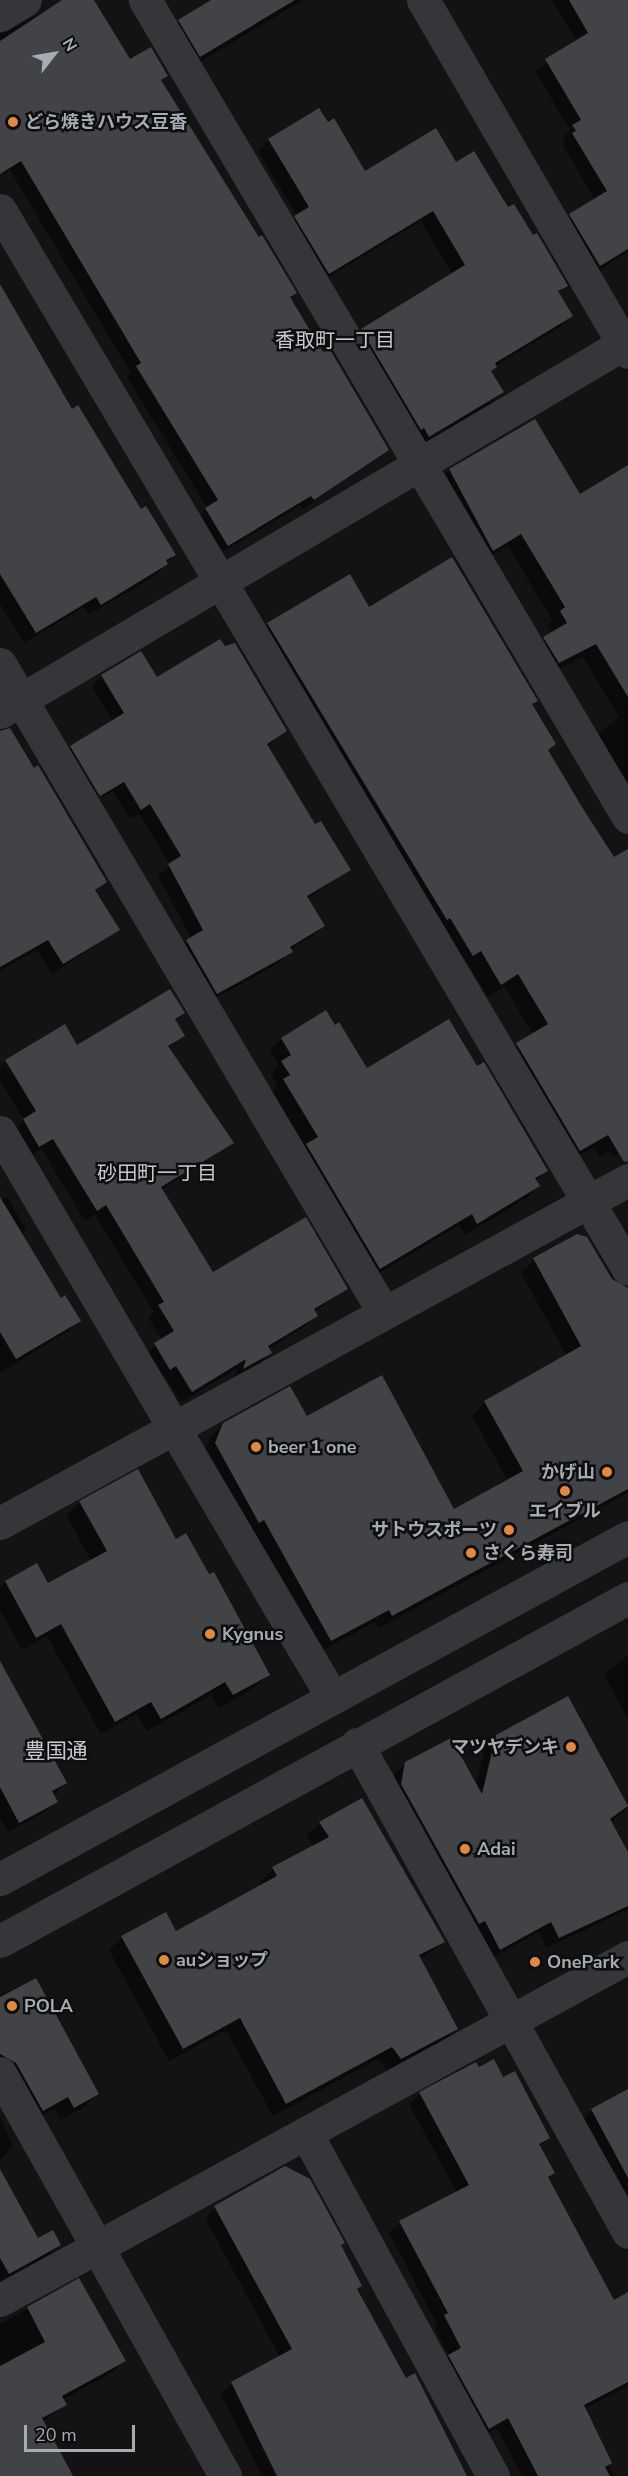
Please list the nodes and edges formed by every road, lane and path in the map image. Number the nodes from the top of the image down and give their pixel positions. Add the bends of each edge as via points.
1 (25, 0) edge
2 (146, 0) edge
3 (423, 0) edge
4 (0, 15) edge
5 (0, 210) edge
6 (626, 345) edge
7 (419, 464) junction
8 (220, 581) junction
9 (0, 664) edge
10 (11, 706) edge
11 (628, 817) edge
12 (0, 1132) edge
13 (628, 1180) edge
14 (589, 1202) junction
15 (628, 1269) edge
16 (384, 1313) junction
17 (174, 1428) junction
18 (0, 1523) edge
19 (628, 1538) edge
20 (628, 1598) edge
21 (332, 1697) junction
22 (357, 1744) junction
23 (0, 1879) edge
24 (0, 1941) edge
25 (628, 1958) edge
26 (510, 2022) junction
27 (0, 2073) edge
28 (306, 2133) junction
29 (628, 2232) edge
30 (97, 2247) junction
31 (0, 2300) edge
32 (225, 2476) edge
33 (493, 2476) edge

1 - 4 street
2 - 7 street
3 - 6 street
5 - 8 street
6 - 7 street
7 - 8 street
7 - 11 street
8 - 10 street
8 - 14 street
9 - 10 street
10 - 16 street
12 - 17 street
13 - 14 street
14 - 15 street
14 - 16 street
16 - 17 street
17 - 18 street
17 - 21 street
19 - 21 street
20 - 22 street
21 - 23 street
22 - 24 street
22 - 26 street
25 - 26 street
26 - 28 street
26 - 29 street
27 - 30 street
28 - 30 street
28 - 33 street
30 - 31 street
30 - 32 street

